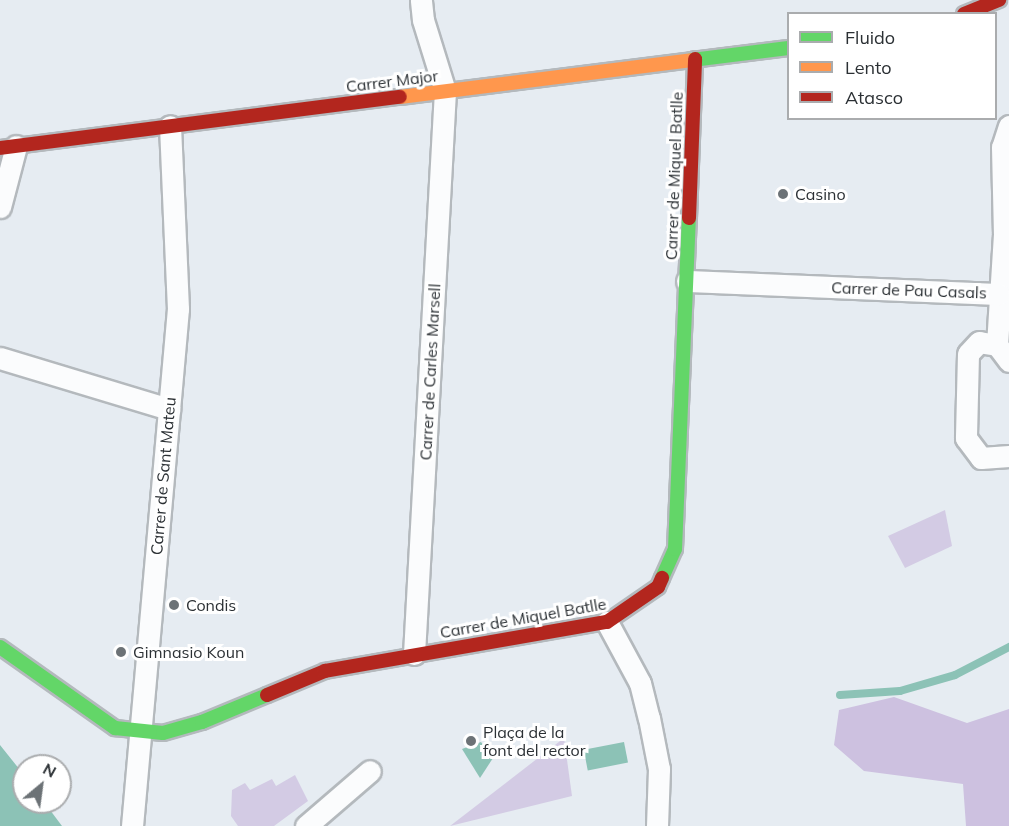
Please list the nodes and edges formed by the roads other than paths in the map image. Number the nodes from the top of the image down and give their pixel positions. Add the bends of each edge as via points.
1 (421, 0) edge
2 (999, 0) edge
3 (969, 12) edge
4 (787, 48) edge
5 (695, 59) junction
6 (445, 91) junction
7 (170, 126) junction
8 (1009, 126) edge
9 (8, 147) edge
10 (0, 207) edge
11 (687, 281) junction
12 (999, 294) junction
13 (1003, 353) edge
14 (0, 358) edge
15 (169, 409) junction
16 (1009, 456) edge
17 (607, 622) junction
18 (0, 647) edge
19 (414, 654) junction
20 (138, 732) junction
21 (370, 771) dead end
22 (132, 826) edge
23 (306, 826) edge
24 (657, 826) edge

1 - 6 street via 423,20
2 - 3 street
4 - 5 street, Carrer Major
5 - 6 street, Carrer Major
5 - 11 street, Carrer de Miquel Batlle
6 - 7 street, Carrer Major
6 - 19 street, Carrer de Carles Marsell
7 - 9 street, Carrer Major
7 - 15 street, Carrer de Sant Mateu via 178,309
8 - 12 street, Carrer de Pau Casals via 1002,147 1004,234
9 - 10 street
11 - 12 street, Carrer de Pau Casals
11 - 17 street, Carrer de Miquel Batlle via 675,549 658,587
12 - 13 street
13 - 16 street via 979,342 968,354 966,438 981,458
14 - 15 street
15 - 20 street, Carrer de Sant Mateu
17 - 19 street, Carrer de Miquel Batlle
17 - 24 street via 640,683 649,718 659,769
18 - 20 street, Carrer de Miquel Batlle via 115,728
19 - 20 street, Carrer de Miquel Batlle via 325,671 202,722 163,733
20 - 22 street, Carrer de Sant Mateu
21 - 23 street

